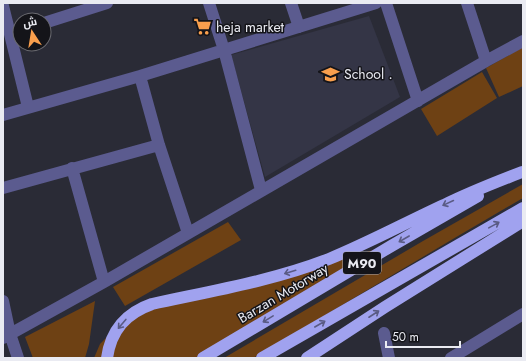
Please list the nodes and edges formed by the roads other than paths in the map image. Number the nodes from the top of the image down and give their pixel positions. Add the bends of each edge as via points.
1 (108, 3) edge
2 (209, 3) edge
3 (291, 3) edge
4 (376, 3) edge
5 (386, 3) edge
6 (467, 3) edge
7 (3, 6) edge
8 (52, 20) edge
9 (12, 26) edge
10 (299, 27) junction
11 (523, 41) edge
12 (224, 50) junction
13 (18, 52) edge
14 (486, 61) junction
15 (140, 76) junction
16 (418, 100) junction
17 (28, 107) junction
18 (3, 114) edge
19 (159, 144) junction
20 (72, 168) junction
21 (523, 171) edge
22 (3, 188) edge
23 (261, 190) junction
24 (523, 208) edge
25 (523, 221) edge
26 (188, 233) junction
27 (104, 282) junction
28 (3, 301) edge
29 (523, 314) edge
30 (384, 333) dead end
31 (6, 336) edge
32 (459, 356) edge
33 (18, 358) edge
34 (107, 358) edge
35 (203, 358) edge
36 (262, 358) edge
37 (306, 358) edge
38 (389, 358) edge

1 - 8 street
2 - 12 street
3 - 10 street
4 - 10 street
5 - 16 street
6 - 14 street
7 - 9 street
10 - 12 street
11 - 14 street
12 - 15 street
12 - 23 street
13 - 17 street
14 - 16 street
15 - 17 street
15 - 19 street
16 - 23 street
17 - 18 street
19 - 20 street
19 - 26 street
20 - 22 street
20 - 27 street
21 -> 34 highway via 460,197 328,259 246,284 152,304 136,310 114,335
21 -> 35 highway, Barzan Motorway / M90
23 - 26 street
36 -> 24 highway, M90
37 -> 25 highway
26 - 27 street
27 - 31 street
28 - 31 street
29 - 32 street
30 - 38 street
31 - 33 street

